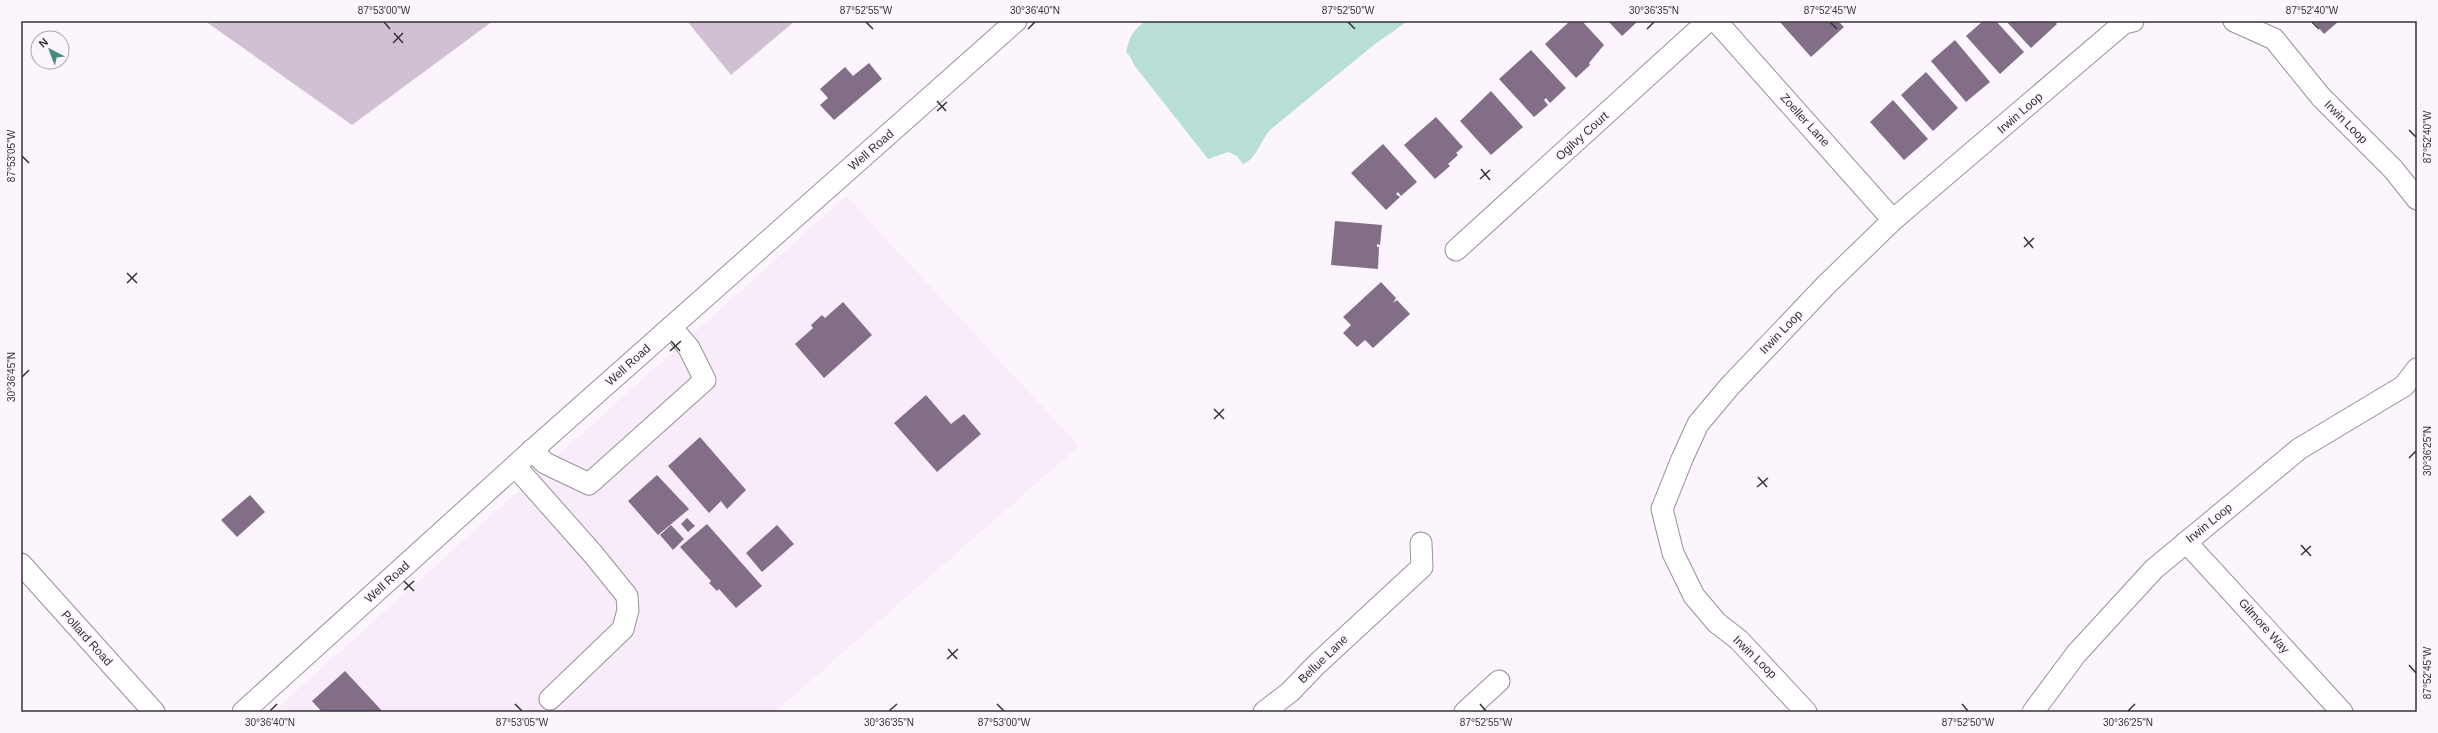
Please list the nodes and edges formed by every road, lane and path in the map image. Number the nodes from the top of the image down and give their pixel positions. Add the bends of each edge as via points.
1 (1016, 21) edge
2 (1708, 21) edge
3 (1716, 21) edge
4 (2134, 21) edge
5 (2234, 21) edge
6 (2417, 199) edge
7 (1893, 220) junction
8 (1456, 250) dead end
9 (671, 327) junction
10 (2417, 369) edge
11 (532, 450) junction
12 (514, 466) junction
13 (2186, 542) junction
14 (1422, 543) dead end
15 (21, 564) edge
16 (1499, 681) dead end
17 (550, 699) dead end
18 (154, 712) edge
19 (243, 712) edge
20 (1264, 712) edge
21 (1464, 712) edge
22 (1806, 712) edge
23 (2033, 712) edge
24 (2342, 712) edge

1 - 9 street, Well Road
2 - 8 street, Ogilvy Court
3 - 7 street, Zoeller Lane
4 - 7 street, Irwin Loop via 2124,23
5 - 6 street, Irwin Loop via 2274,39 2321,97 2393,169
7 - 22 street, Irwin Loop via 1773,340 1698,424 1662,509 1673,553 1694,596 1717,623 1744,645
9 - 11 street, Well Road
9 - 11 street via 689,348 705,380 589,484 544,463
10 - 13 street, Irwin Loop via 2404,386 2299,449
11 - 12 street, Well Road
12 - 17 street via 627,596 628,610 623,629
12 - 19 street, Well Road
13 - 23 street, Irwin Loop via 2154,569 2076,654
13 - 24 street, Gilmore Way
14 - 20 street, Bellue Lane via 1422,567 1290,692
15 - 18 street, Pollard Road
16 - 21 street

